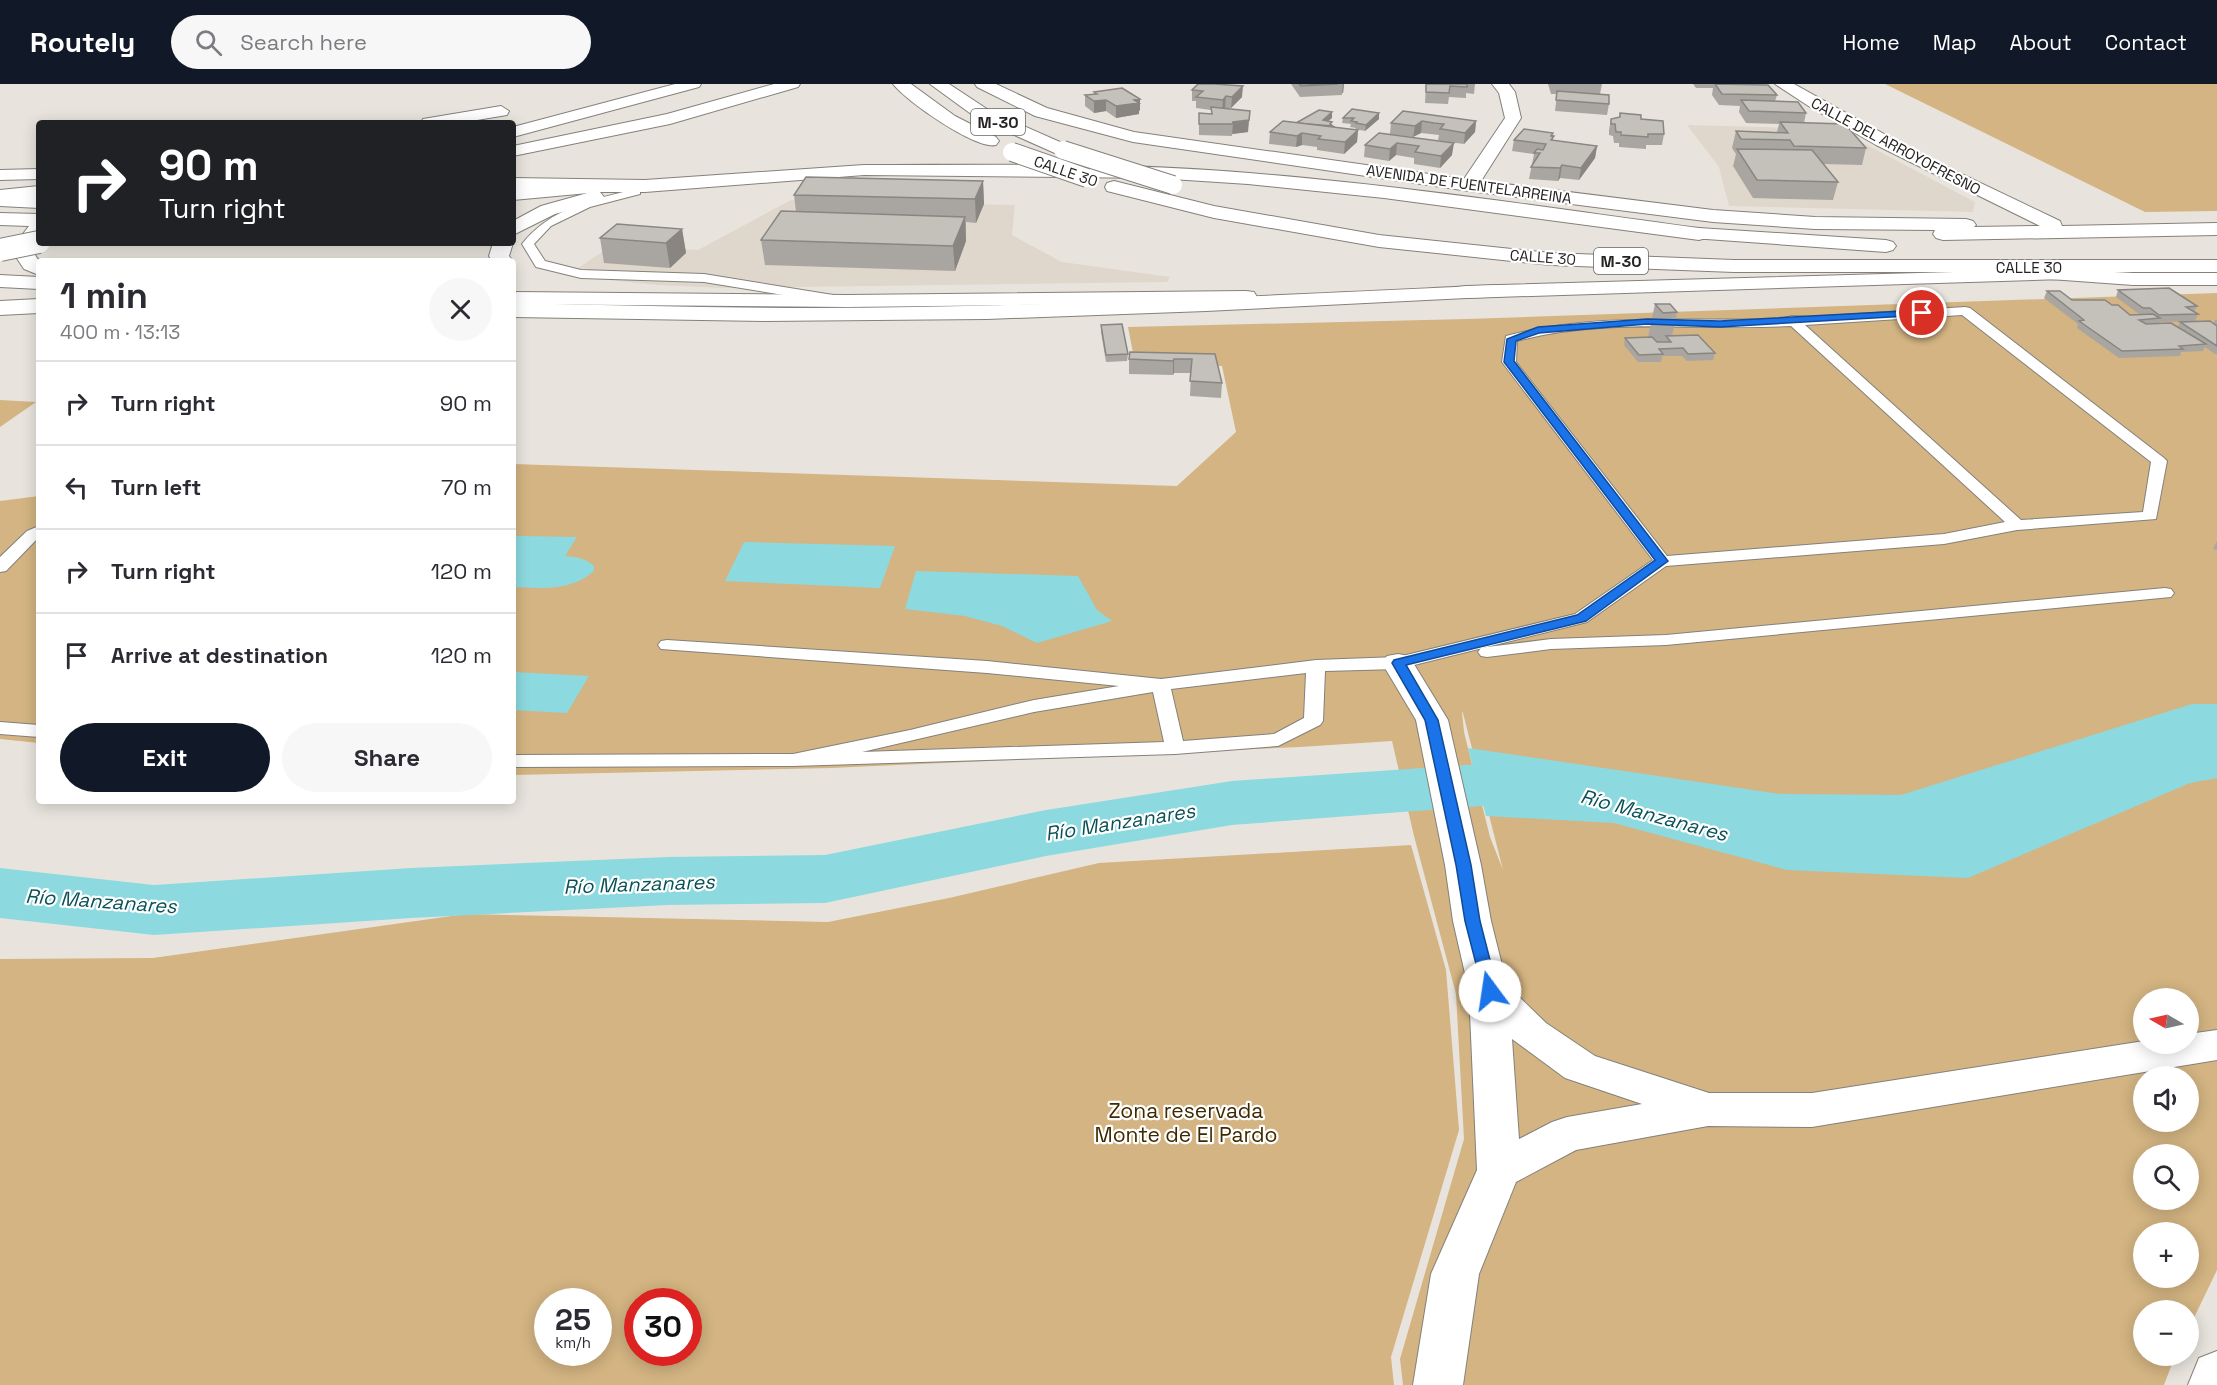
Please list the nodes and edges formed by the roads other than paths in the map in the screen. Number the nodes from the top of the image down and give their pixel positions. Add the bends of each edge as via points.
1 (663, 84) edge
2 (693, 84) edge
3 (760, 84) edge
4 (792, 84) edge
5 (901, 84) edge
6 (938, 84) edge
7 (983, 84) edge
8 (1500, 84) edge
9 (1783, 84) edge
10 (501, 111) dead end
11 (666, 116) junction
12 (447, 120) edge
13 (502, 120) edge
14 (516, 131) edge
15 (516, 144) edge
16 (516, 150) edge
17 (36, 174) edge
18 (0, 176) edge
19 (516, 184) edge
20 (1469, 185) junction
21 (603, 187) junction
22 (640, 189) junction
23 (36, 192) edge
24 (516, 194) edge
25 (0, 198) edge
26 (516, 201) edge
27 (36, 202) edge
28 (2009, 206) junction
29 (0, 219) edge
30 (2024, 224) junction
31 (36, 225) edge
32 (1966, 225) junction
33 (2053, 225) junction
34 (516, 227) edge
35 (2217, 229) edge
36 (2104, 230) junction
37 (1699, 234) junction
38 (1839, 236) junction
39 (0, 241) edge
40 (36, 243) edge
41 (2217, 244) edge
42 (1900, 247) junction
43 (0, 250) edge
44 (2217, 266) edge
45 (36, 267) edge
46 (2134, 267) junction
47 (516, 274) edge
48 (2056, 274) junction
49 (2217, 279) edge
50 (0, 281) edge
51 (36, 284) edge
52 (1499, 291) junction
53 (516, 298) edge
54 (736, 300) junction
55 (847, 301) junction
56 (36, 306) edge
57 (0, 308) edge
58 (516, 310) edge
59 (1792, 320) junction
60 (2017, 525) junction
61 (36, 532) edge
62 (1662, 561) junction
63 (0, 567) edge
64 (2165, 593) dead end
65 (667, 645) dead end
66 (1398, 663) junction
67 (1316, 666) junction
68 (1161, 686) junction
69 (0, 728) edge
70 (36, 731) edge
71 (1175, 748) junction
72 (793, 760) junction
73 (516, 762) edge
74 (1490, 991) junction
75 (2217, 1045) edge
76 (1709, 1110) junction
77 (1500, 1170) junction
78 (2217, 1374) edge
79 (1438, 1385) edge
80 (2213, 1385) edge

1 - 13 main road
2 - 14 main road
3 - 11 main road
4 - 11 main road
5 - 46 main road, CALLE 30 / M-30, bridge via 949,120 1012,152 1114,187 1225,214 1379,241 1551,259 1734,266
6 - 42 main road, CALLE 30 / M-30, bridge via 984,116 1063,150 1173,185 1306,216 1547,244 1726,252
7 - 20 main road, AVENIDA DE FUENTELARREINA via 1041,112 1133,137
8 - 20 main road via 1507,92 1513,118
9 - 28 main road, CALLE DEL ARROYOFRESNO via 1832,114
10 - 12 main road
11 - 15 main road
11 - 16 main road
17 - 18 main road
19 - 21 main road
20 - 32 main road, AVENIDA DE FUENTELARREINA via 1713,216 1815,223
21 - 22 main road
21 - 24 main road
22 - 26 main road
22 - 34 main road via 548,210
22 - 37 main road via 864,170 1156,173 1384,192
22 - 55 lane via 586,205 547,224 528,244 540,264 581,274 704,278
23 - 25 main road
25 - 27 main road
28 - 30 main road, CALLE DEL ARROYOFRESNO
28 - 33 main road, CALLE DEL ARROYOFRESNO
29 - 31 main road
30 - 32 main road, AVENIDA DE FUENTELARREINA
30 - 33 main road, AVENIDA DE FUENTELARREINA
31 - 39 main road
31 - 45 main road via 24,250 26,259
32 - 38 main road, AVENIDA DE FUENTELARREINA
33 - 36 main road, AVENIDA DE FUENTELARREINA
35 - 36 main road
36 - 38 main road
37 - 38 main road
37 - 42 main road
40 - 43 main road, bridge
41 - 42 main road, CALLE 30 / M-30
44 - 46 main road, CALLE 30 / M-30
46 - 48 main road
47 - 54 main road via 529,281 584,290
48 - 49 main road
48 - 52 main road
50 - 51 main road
52 - 55 main road
52 - 58 main road via 916,314
53 - 54 main road
54 - 55 main road
56 - 57 main road
59 - 60 lane
59 - 60 lane via 1965,311 2159,461 2150,516
59 - 62 lane via 1720,324 1647,322 1538,330 1511,339 1509,362
60 - 62 lane via 1944,538
61 - 63 lane
62 - 66 lane via 1581,618
64 - 66 lane via 1666,640 1551,644
65 - 68 lane via 987,667
66 - 67 lane
66 - 74 main road via 1432,720
67 - 68 lane
67 - 71 lane via 1313,721 1278,740
68 - 71 lane
68 - 72 lane via 1034,706
69 - 70 lane
71 - 72 lane
72 - 73 lane
74 - 76 main road via 1532,1034 1580,1067
74 - 77 main road
75 - 76 main road via 1812,1110
76 - 77 main road via 1567,1134
77 - 79 main road via 1455,1274
78 - 80 main road

